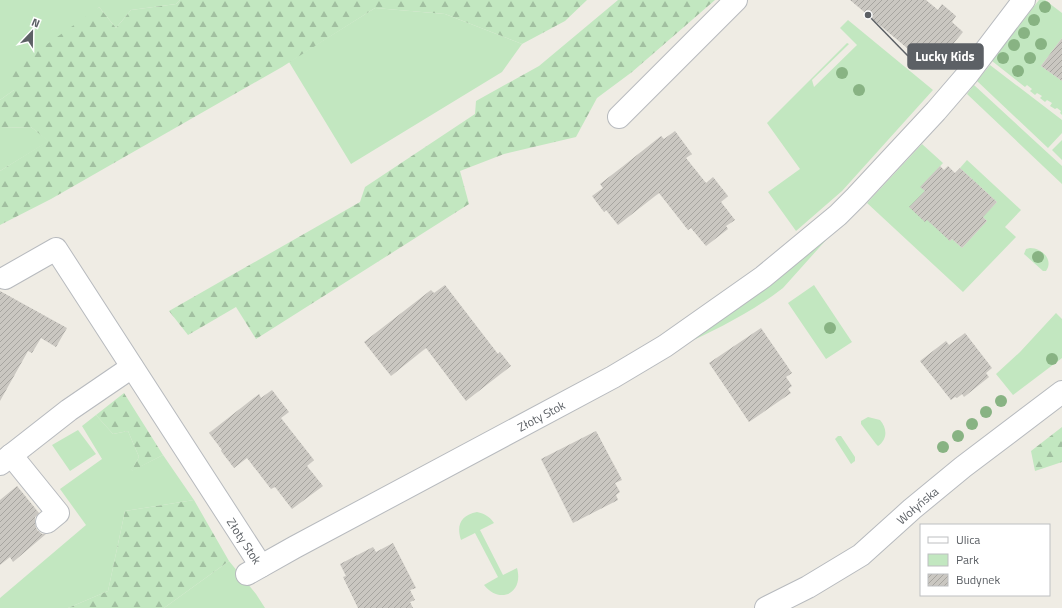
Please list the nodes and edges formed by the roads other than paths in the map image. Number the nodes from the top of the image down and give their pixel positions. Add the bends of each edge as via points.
1 (736, 0) edge
2 (1024, 0) edge
3 (619, 117) dead end
4 (5, 278) dead end
5 (132, 367) junction
6 (1062, 392) edge
7 (5, 460) edge
8 (46, 522) dead end
9 (766, 608) edge

1 - 3 street
2 - 5 street, Złoty Stok via 936,111 838,214 763,277 665,346 613,377 254,570
4 - 5 street, Złoty Stok via 56,249
5 - 7 street via 69,410
6 - 9 street, Wołyńska via 963,467 860,555 808,587
7 - 8 street via 58,513

